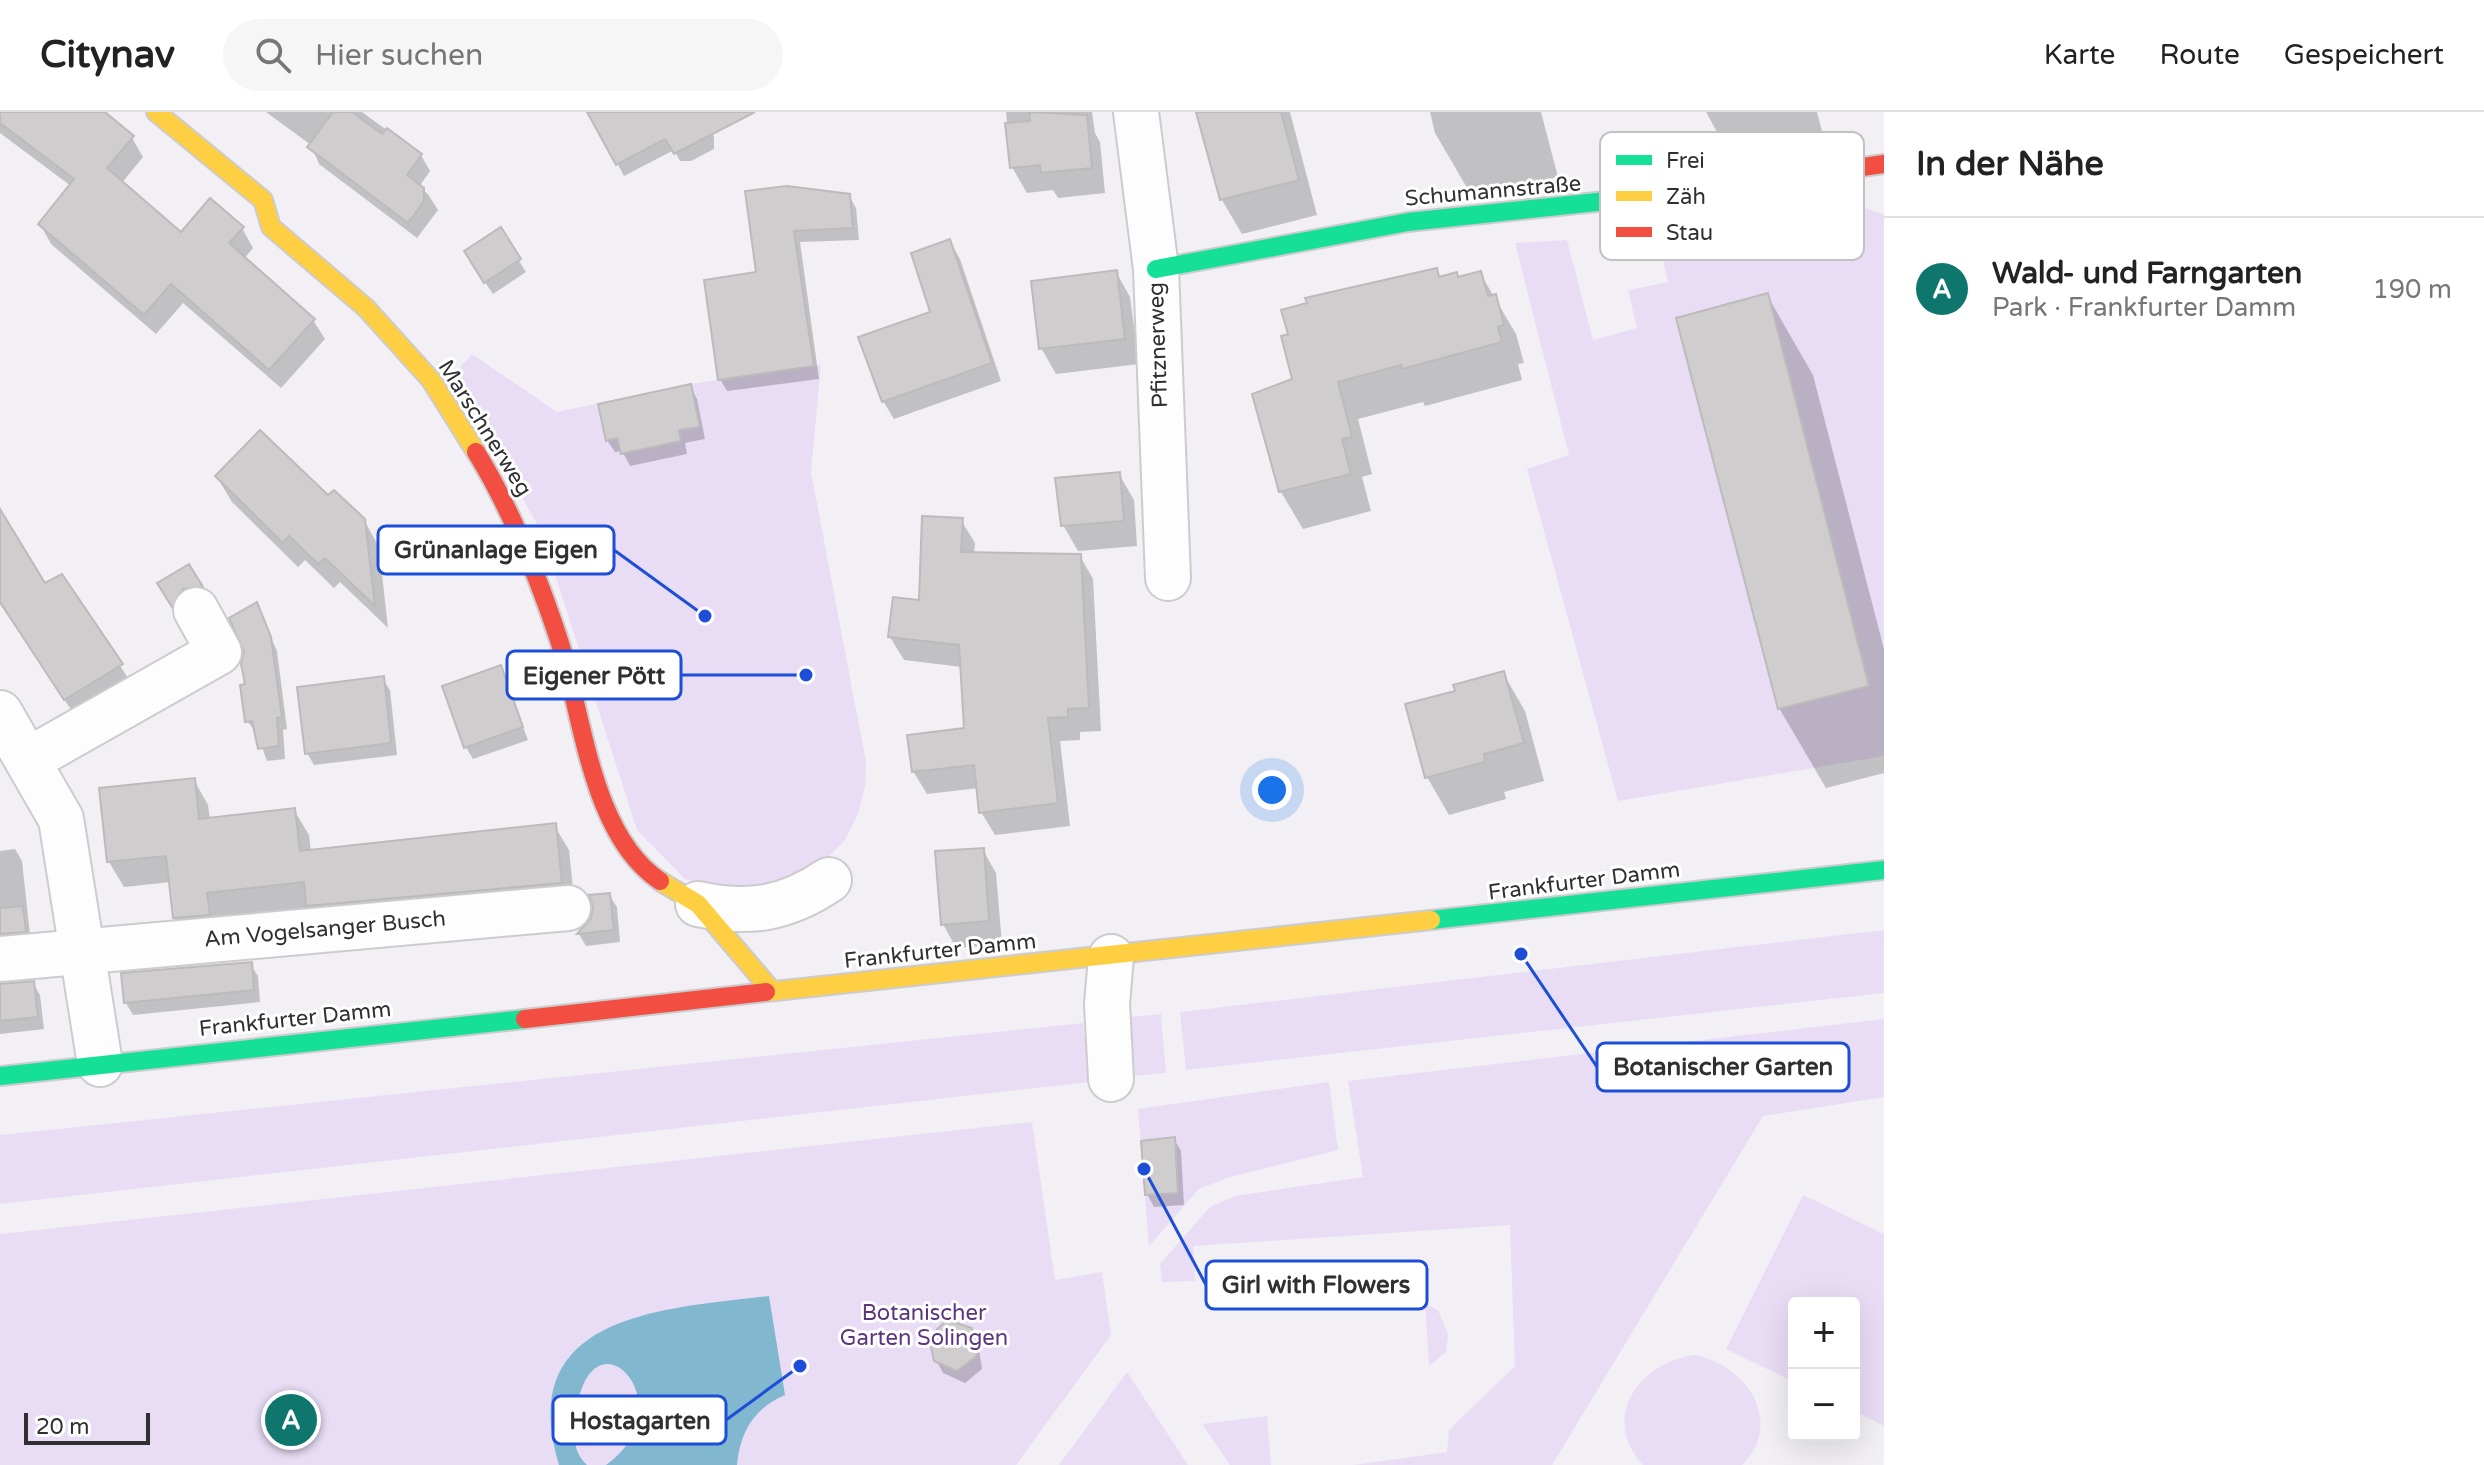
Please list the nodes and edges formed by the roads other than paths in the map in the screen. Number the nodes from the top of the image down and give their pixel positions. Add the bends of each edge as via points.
1 (156, 112) edge
2 (1136, 112) edge
3 (1884, 164) edge
4 (1864, 167) edge
5 (1600, 204) edge
6 (1156, 269) junction
7 (1168, 578) dead end
8 (196, 610) dead end
9 (0, 713) edge
10 (30, 759) junction
11 (1884, 870) edge
12 (829, 880) dead end
13 (698, 904) junction
14 (568, 908) dead end
15 (83, 950) junction
16 (1111, 957) junction
17 (0, 959) edge
18 (772, 991) junction
19 (100, 1064) junction
20 (0, 1076) edge
21 (1111, 1079) dead end

1 - 13 main road, Marschnerweg via 263,200 271,227 366,308 431,380 499,489 515,527 558,637 610,822 623,846 656,879
2 - 6 street, Pfitznerweg
3 - 4 main road, Schumannstraße
5 - 6 main road, Schumannstraße via 1408,222
6 - 7 street, Pfitznerweg
8 - 10 street via 219,652
9 - 10 street
10 - 15 street via 61,819
11 - 16 main road, Frankfurter Damm
12 - 13 street via 806,895 758,911
13 - 18 main road, Marschnerweg
14 - 15 street, Am Vogelsanger Busch
15 - 17 street, Am Vogelsanger Busch
15 - 19 street
16 - 18 main road, Frankfurter Damm
16 - 21 street
18 - 19 main road, Frankfurter Damm
19 - 20 main road, Frankfurter Damm

